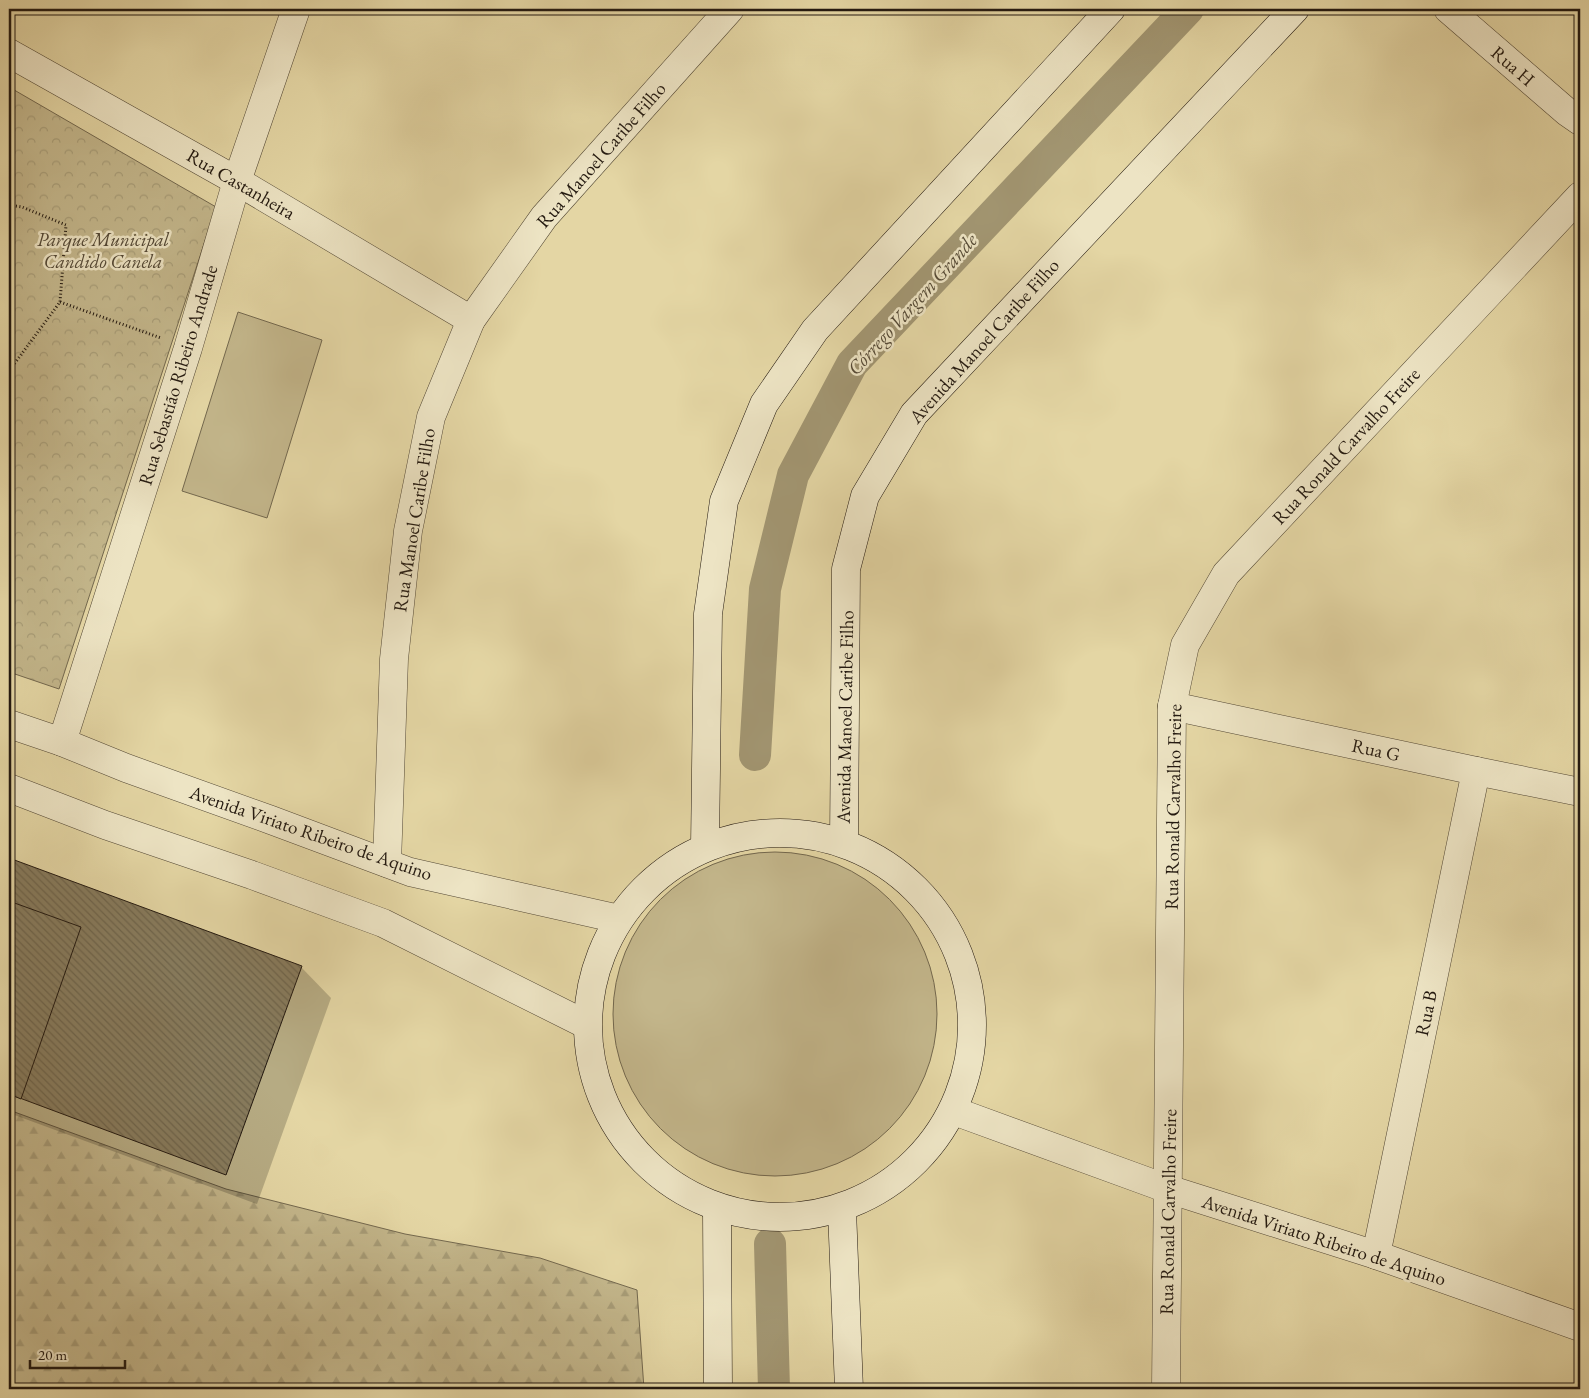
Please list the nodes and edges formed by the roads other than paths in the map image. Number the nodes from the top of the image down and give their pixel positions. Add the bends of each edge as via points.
1 (296, 9) edge
2 (730, 9) edge
3 (1111, 9) edge
4 (1295, 9) edge
5 (1448, 9) edge
6 (9, 53) edge
7 (1580, 122) edge
8 (237, 181) junction
9 (1580, 196) edge
10 (471, 320) junction
11 (1172, 706) junction
12 (9, 724) edge
13 (62, 742) junction
14 (1476, 771) junction
15 (9, 788) edge
16 (1580, 792) edge
17 (844, 843) junction
18 (705, 847) junction
19 (387, 863) junction
20 (619, 919) junction
21 (587, 1025) junction
22 (954, 1111) junction
23 (1168, 1189) junction
24 (717, 1209) junction
25 (842, 1210) junction
26 (1376, 1255) junction
27 (1580, 1327) edge
28 (718, 1389) edge
29 (849, 1389) edge
30 (1166, 1389) edge

1 - 8 street, Rua Sebastião Ribeiro Andrade
2 - 10 street, Rua Manoel Caribe Filho via 544,217
3 - 18 street via 815,330 764,404 724,501 708,614
4 - 17 street, Avenida Manoel Caribe Filho via 914,414 865,496 846,569
5 - 7 street, Rua H
6 - 8 street, Rua Castanheira
8 - 10 street, Rua Castanheira
8 - 13 street, Rua Sebastião Ribeiro Andrade via 188,348
9 - 11 street, Rua Ronald Carvalho Freire via 1226,574 1185,645
10 - 19 street, Rua Manoel Caribe Filho via 431,417 408,531 394,659
11 - 14 street, Rua G
11 - 23 street, Rua Ronald Carvalho Freire
12 - 13 street, Avenida Viriato Ribeiro de Aquino
13 - 19 street, Avenida Viriato Ribeiro de Aquino
14 - 16 street, Rua G
14 - 26 street, Rua B
15 - 21 street via 383,923
17 - 18 street via 798,833 750,834
17 - 22 street via 892,868 931,906 959,952 972,1005 971,1059
18 - 20 street via 672,865 643,889
19 - 20 street, Avenida Viriato Ribeiro de Aquino via 410,872
20 - 21 street via 595,970
21 - 24 street via 597,1084 623,1138 664,1181
22 - 23 street, Avenida Viriato Ribeiro de Aquino
22 - 25 street via 908,1172
23 - 26 street, Avenida Viriato Ribeiro de Aquino
23 - 30 street, Rua Ronald Carvalho Freire
24 - 25 street via 780,1220
24 - 28 street
25 - 29 street
26 - 27 street, Avenida Viriato Ribeiro de Aquino

